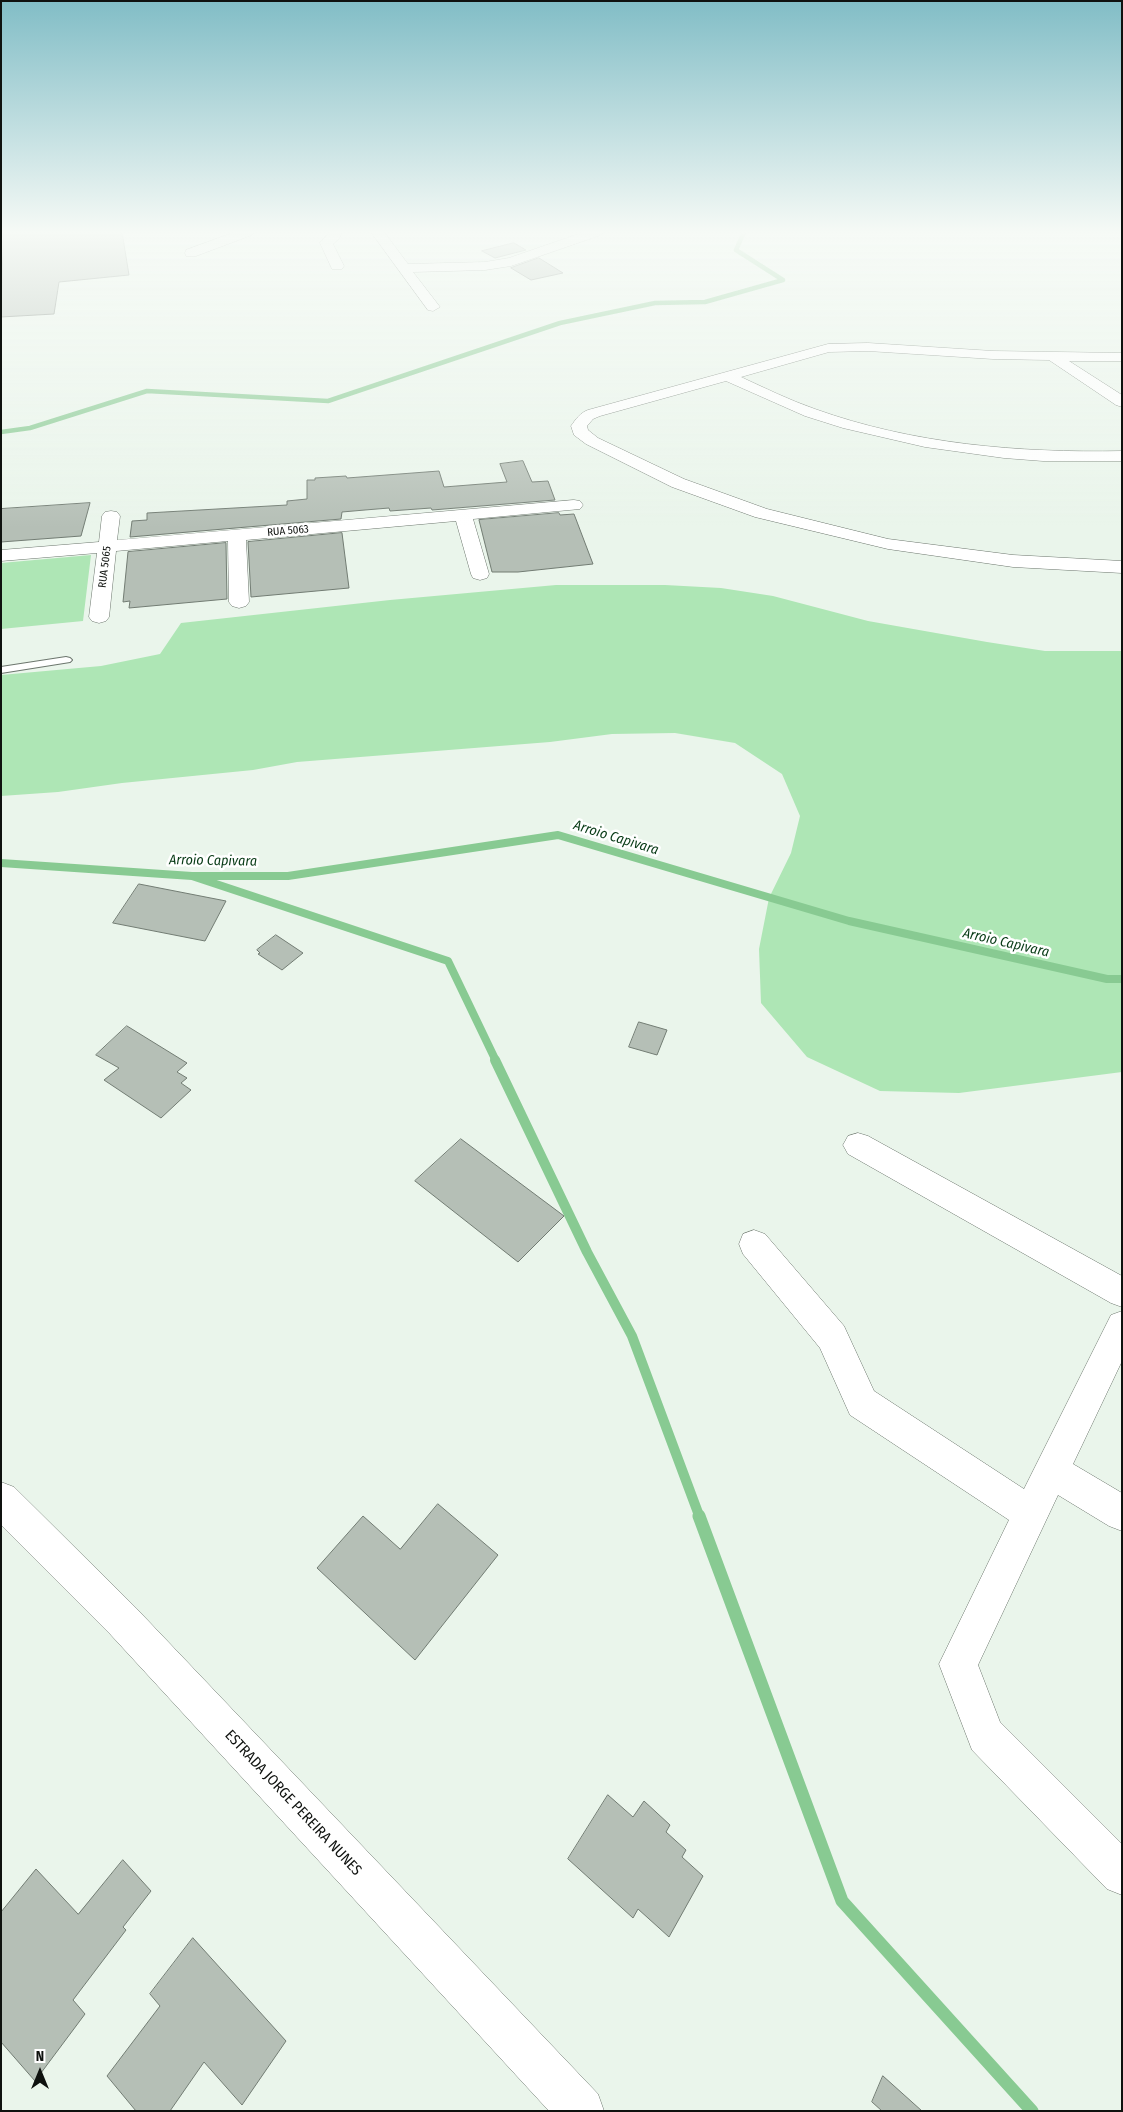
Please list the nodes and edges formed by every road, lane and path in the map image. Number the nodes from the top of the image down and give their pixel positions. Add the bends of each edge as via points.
1 (924, 351) junction
2 (1052, 356) junction
3 (1122, 357) edge
4 (1068, 366) junction
5 (728, 376) junction
6 (1122, 402) edge
7 (1122, 456) edge
8 (574, 505) dead end
9 (463, 515) junction
10 (111, 516) dead end
11 (238, 535) junction
12 (107, 547) junction
13 (1, 556) edge
14 (1122, 567) edge
15 (480, 574) dead end
16 (238, 602) dead end
17 (99, 617) dead end
18 (66, 660) dead end
19 (1, 670) edge
20 (858, 1145) dead end
21 (754, 1244) dead end
22 (1122, 1293) edge
23 (1122, 1326) edge
24 (1052, 1471) junction
25 (1, 1500) edge
26 (1122, 1513) edge
27 (1031, 1514) junction
28 (1122, 1874) edge
29 (581, 2111) edge

1 - 2 street
1 - 4 street via 961,360
1 - 5 street via 828,348
2 - 3 street
2 - 4 street
4 - 6 street
5 - 7 street via 809,412 915,440 1030,455
5 - 14 street via 594,413 582,420 580,432 678,483 761,513 888,544 1013,562
8 - 9 street, RUA 5063
9 - 11 street, RUA 5063
9 - 15 street
10 - 12 street, RUA 5065
11 - 12 street, RUA 5063
11 - 16 street
12 - 13 street, RUA 5063
12 - 17 street, RUA 5065
18 - 19 lane
20 - 22 street
21 - 27 street via 832,1337 862,1403
23 - 24 street
24 - 26 street
24 - 27 street
25 - 29 street, ESTRADA JORGE PEREIRA NUNES via 123,1621
27 - 28 street via 958,1664 986,1736

